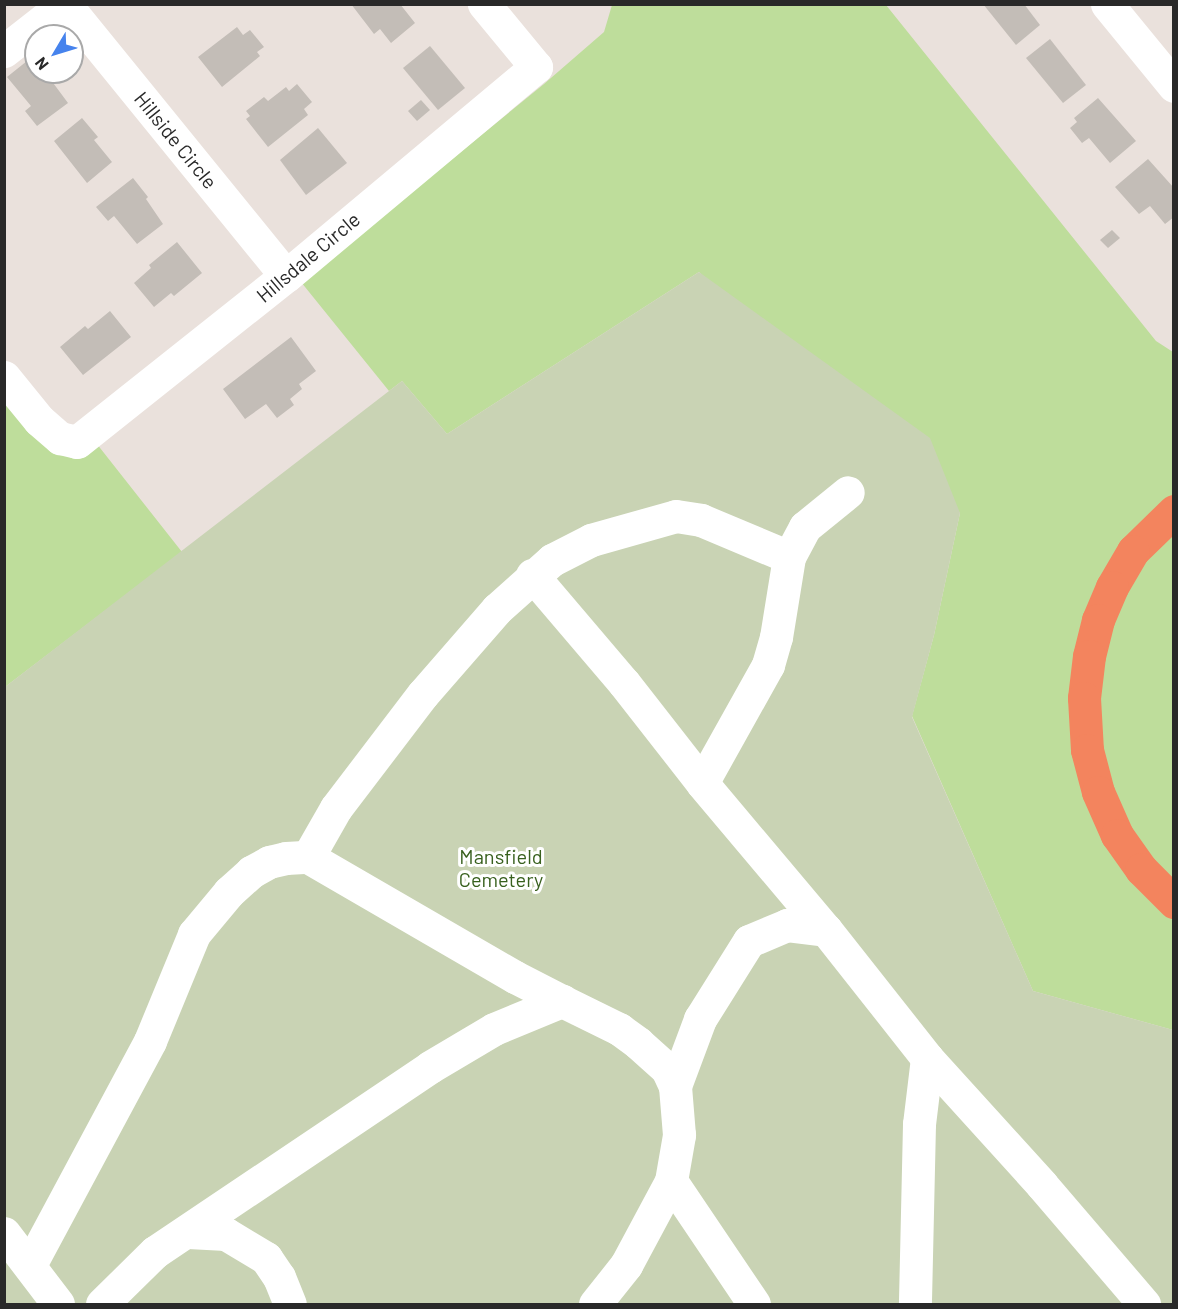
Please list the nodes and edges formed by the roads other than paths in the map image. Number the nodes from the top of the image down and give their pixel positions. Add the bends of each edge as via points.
1 (64, 4) edge
2 (484, 4) edge
3 (1107, 4) edge
4 (4, 51) edge
5 (1173, 86) edge
6 (286, 276) junction
7 (4, 377) edge
8 (848, 492) dead end
9 (1173, 511) edge
10 (789, 557) junction
11 (532, 575) junction
12 (702, 783) junction
13 (308, 857) junction
14 (1173, 902) edge
15 (826, 930) junction
16 (562, 1001) junction
17 (927, 1058) junction
18 (675, 1086) junction
19 (671, 1181) junction
20 (188, 1232) junction
21 (4, 1233) edge
22 (30, 1266) junction
23 (58, 1305) edge
24 (102, 1305) edge
25 (290, 1305) edge
26 (595, 1305) edge
27 (754, 1305) edge
28 (915, 1305) edge
29 (1144, 1305) edge

1 - 4 street
1 - 6 street, Hillside Circle
2 - 6 street, Hillsdale Circle via 536,67
3 - 5 street
6 - 7 street, Hillsdale Circle via 77,442 60,438 39,420
8 - 10 street via 805,527
9 - 14 highway via 1132,551 1112,587 1098,620 1084,698 1087,750 1098,792 1117,835 1141,869
10 - 11 street via 701,520 676,516 591,540 559,555
10 - 12 street via 768,665
11 - 12 street
11 - 13 street via 423,694 336,808
12 - 15 street
13 - 16 street
13 - 22 street via 269,862 250,872 194,934 150,1041
15 - 17 street
15 - 18 street via 787,925 749,941 700,1019
16 - 18 street via 619,1029 638,1043 667,1068
16 - 20 street via 494,1029 439,1061
17 - 28 street via 919,1124
17 - 29 street
18 - 19 street via 679,1135
19 - 26 street via 626,1265
19 - 27 street
20 - 24 street via 156,1252
20 - 25 street via 226,1234 266,1258
21 - 22 street
22 - 23 street

